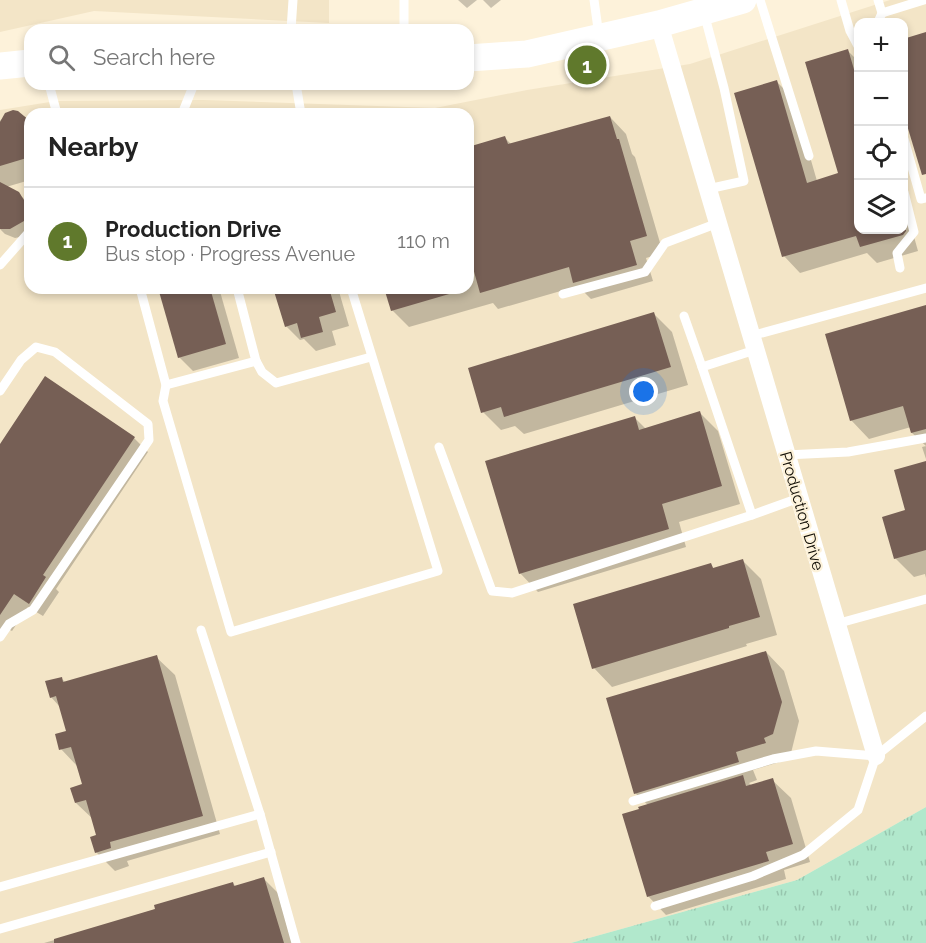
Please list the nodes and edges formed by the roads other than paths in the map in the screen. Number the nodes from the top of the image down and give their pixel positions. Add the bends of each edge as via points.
1 (293, 0) edge
2 (404, 0) edge
3 (594, 0) edge
4 (743, 0) edge
5 (760, 0) edge
6 (841, 0) edge
7 (878, 0) edge
8 (924, 0) edge
9 (704, 11) junction
10 (882, 13) junction
11 (880, 18) edge
12 (291, 24) edge
13 (404, 24) edge
14 (659, 24) junction
15 (599, 37) junction
16 (854, 38) edge
17 (474, 58) edge
18 (24, 64) edge
19 (0, 66) edge
20 (51, 90) edge
21 (192, 90) edge
22 (297, 90) edge
23 (55, 108) edge
24 (184, 108) edge
25 (300, 108) edge
26 (809, 156) dead end
27 (908, 156) edge
28 (708, 189) junction
29 (926, 198) edge
30 (908, 210) edge
31 (718, 223) junction
32 (24, 238) edge
33 (0, 265) edge
34 (900, 268) dead end
35 (926, 288) edge
36 (142, 294) edge
37 (239, 294) edge
38 (353, 294) edge
39 (563, 294) dead end
40 (684, 315) dead end
41 (753, 343) junction
42 (371, 357) junction
43 (256, 361) junction
44 (702, 367) junction
45 (166, 385) junction
46 (0, 391) edge
47 (926, 438) edge
48 (439, 447) dead end
49 (786, 455) junction
50 (799, 498) junction
51 (752, 515) junction
52 (926, 599) edge
53 (836, 624) junction
54 (201, 630) dead end
55 (0, 637) edge
56 (926, 716) edge
57 (876, 756) junction
58 (633, 801) dead end
59 (260, 814) junction
60 (271, 852) junction
61 (0, 887) edge
62 (655, 906) dead end
63 (0, 930) edge
64 (296, 943) edge

1 - 12 lane
2 - 13 lane
3 - 15 lane
4 - 9 main road
5 - 26 lane
6 - 16 lane
7 - 10 lane
8 - 10 lane
9 - 14 main road
9 - 28 lane via 744,181
10 - 11 lane
14 - 15 main road
14 - 28 street, Production Drive
15 - 17 main road via 527,54
18 - 19 main road
20 - 23 lane
21 - 24 lane
22 - 25 lane
27 - 29 lane via 921,199
28 - 31 street, Production Drive
30 - 34 lane via 914,232 897,253
31 - 39 lane via 665,243 645,272
31 - 41 street, Production Drive
32 - 33 lane
35 - 41 lane
36 - 45 lane
37 - 43 lane
38 - 42 lane
40 - 44 lane
41 - 44 lane
41 - 49 street, Production Drive
42 - 43 lane via 276,383 261,372
42 - 45 lane via 438,572 231,632 163,401
43 - 45 lane
44 - 51 lane
46 - 55 lane via 21,360 36,347 55,352 148,424 148,440 33,610 9,624
47 - 49 lane via 848,452
48 - 51 lane via 492,591 512,593
49 - 50 street, Production Drive
50 - 51 lane
50 - 53 street, Production Drive
52 - 53 lane
53 - 57 street, Production Drive
54 - 59 lane
56 - 57 lane
57 - 58 lane via 816,752 773,759
57 - 62 lane via 858,810 803,855 753,876
59 - 60 lane
59 - 61 lane
60 - 63 lane
60 - 64 lane

